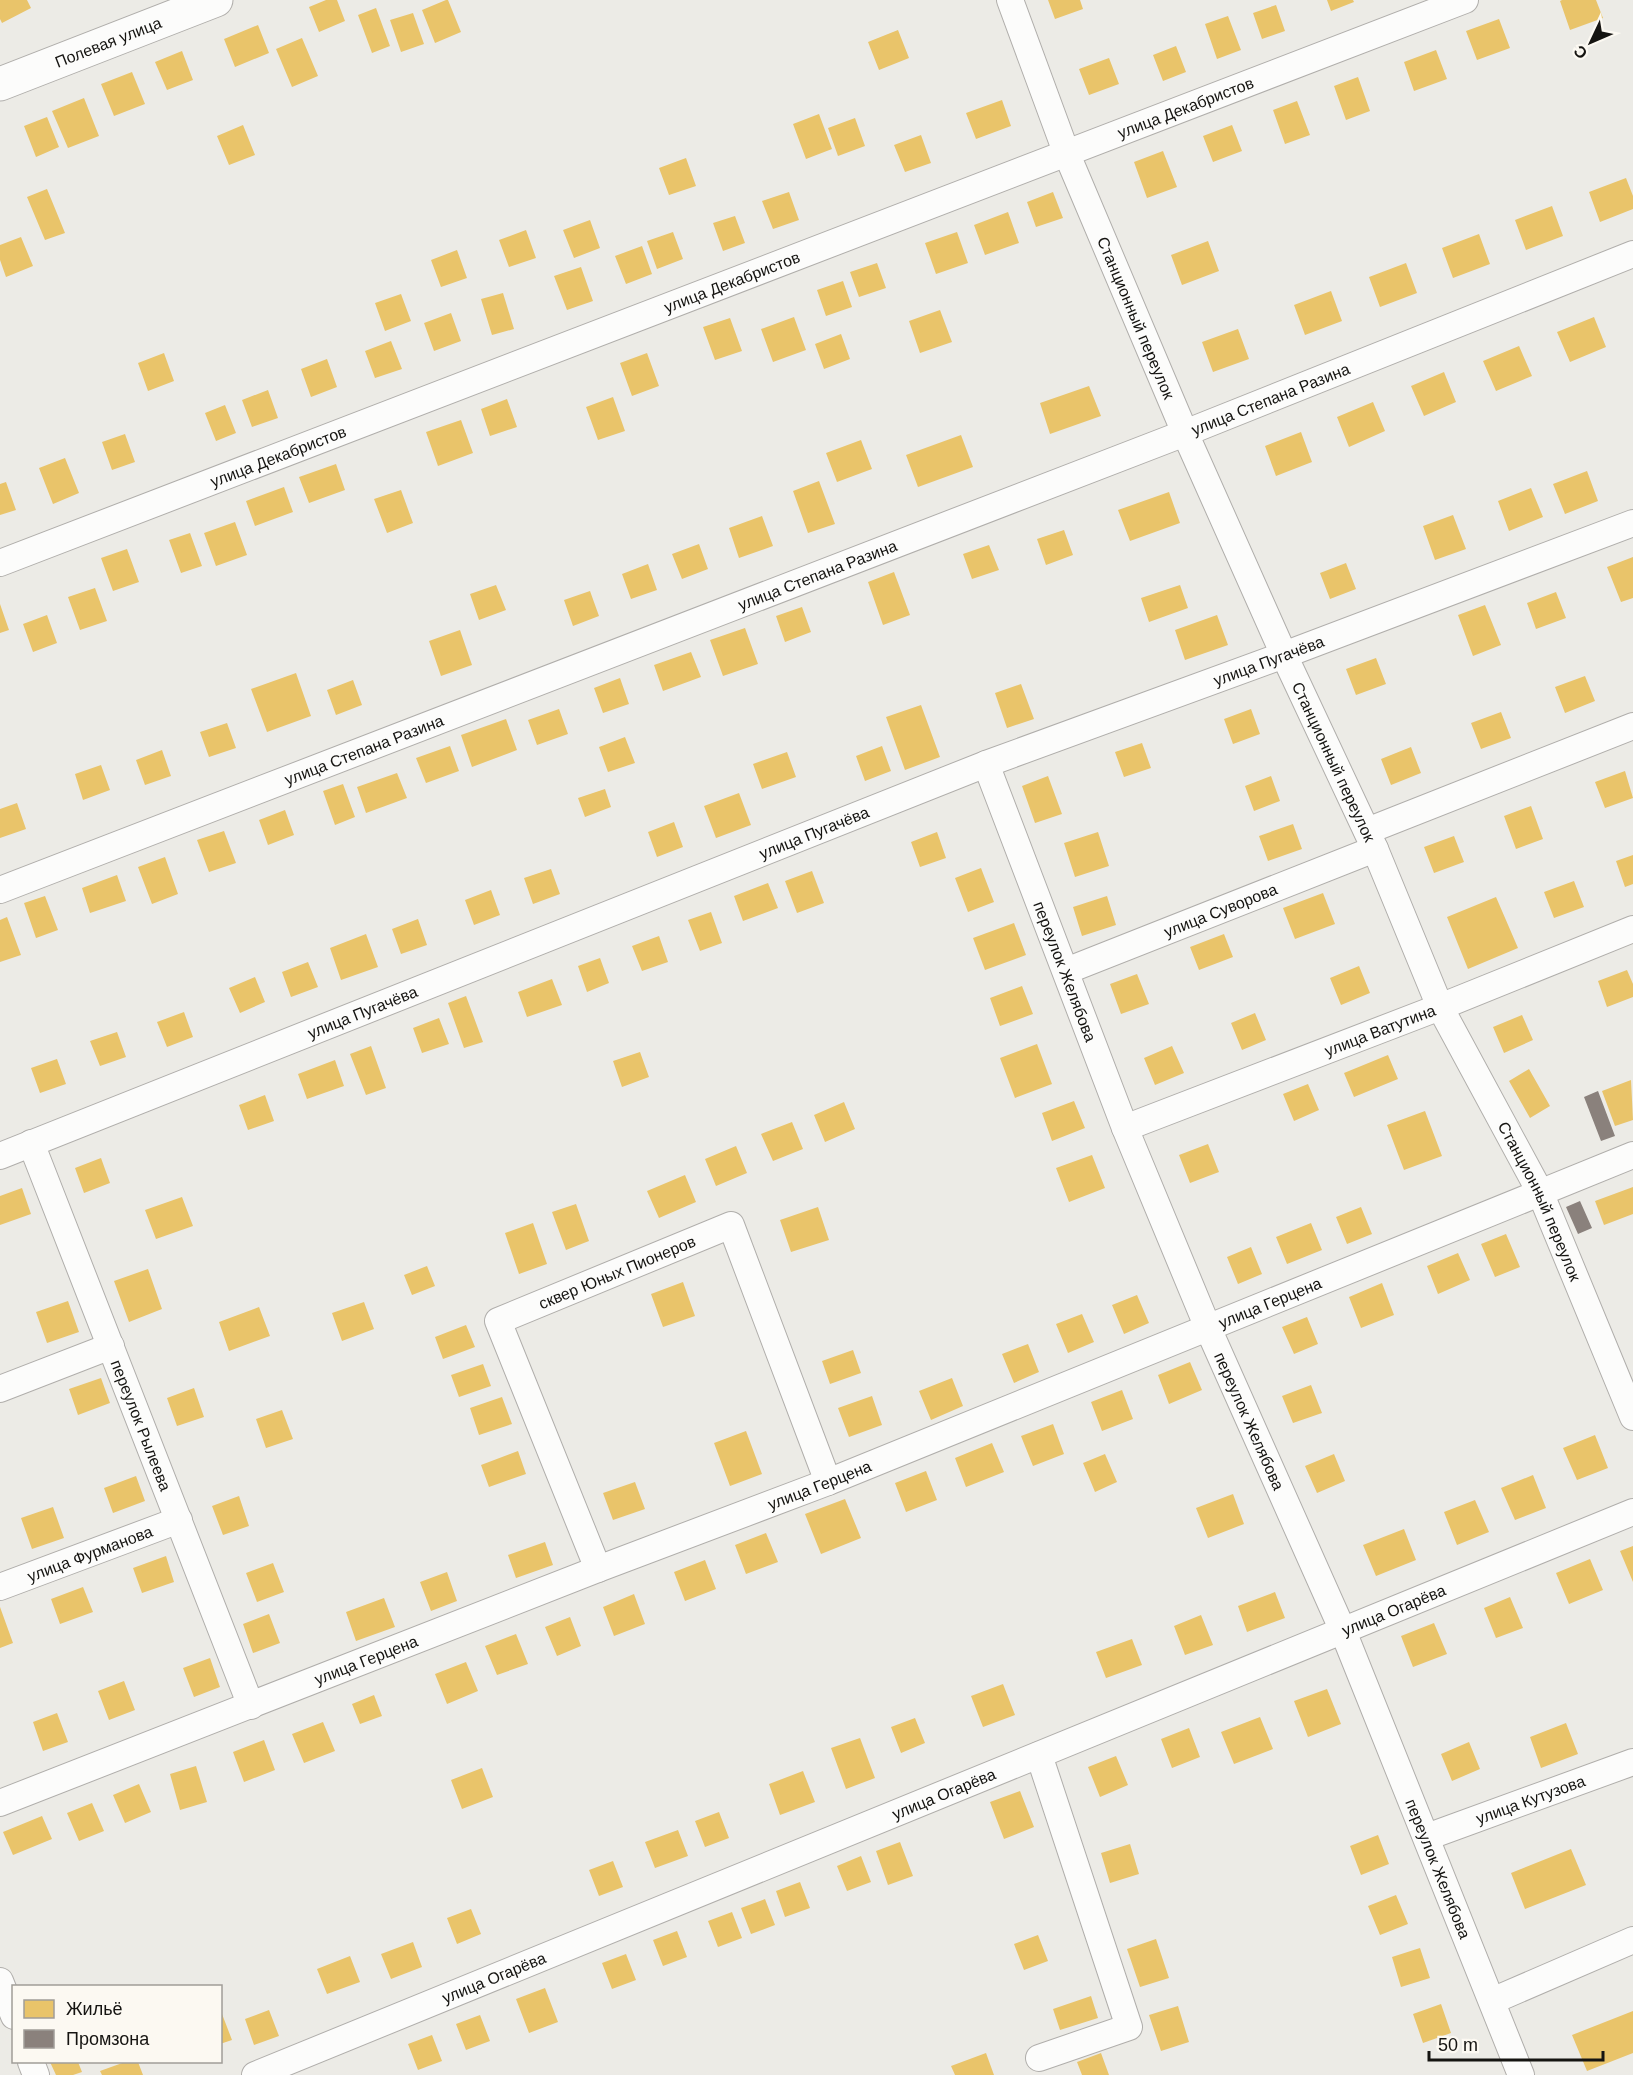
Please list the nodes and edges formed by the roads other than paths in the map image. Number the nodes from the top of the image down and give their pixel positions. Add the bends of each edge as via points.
1 (216, 0) edge
2 (1010, 0) edge
3 (1465, 0) edge
4 (0, 84) edge
5 (1066, 152) junction
6 (1633, 254) edge
7 (1185, 433) junction
8 (1633, 523) edge
9 (0, 563) edge
10 (1284, 655) junction
11 (1633, 726) edge
12 (986, 764) junction
13 (1371, 840) junction
14 (0, 890) edge
15 (1633, 929) edge
16 (1066, 971) junction
17 (1440, 1007) junction
18 (1125, 1128) junction
19 (32, 1143) junction
20 (1633, 1155) edge
21 (0, 1156) edge
22 (1540, 1192) junction
23 (1208, 1328) junction
24 (111, 1346) junction
25 (0, 1389) edge
26 (1633, 1417) edge
27 (828, 1482) junction
28 (1633, 1512) edge
29 (179, 1520) junction
30 (598, 1569) junction
31 (0, 1587) edge
32 (1343, 1631) junction
33 (251, 1706) junction
34 (1039, 1755) junction
35 (1633, 1762) edge
36 (0, 1803) edge
37 (1427, 1837) junction
38 (1633, 1940) edge
39 (0, 1983) edge
40 (1492, 2001) junction
41 (12, 2011) edge
42 (1039, 2058) dead end
43 (255, 2075) edge
44 (1521, 2075) edge

1 - 4 street, Полевая улица
2 - 5 street, Станционный переулок
3 - 5 street, улица Декабристов
5 - 7 street, Станционный переулок
5 - 9 street, улица Декабристов
6 - 7 street, улица Степана Разина
7 - 10 street, Станционный переулок
7 - 14 street, улица Степана Разина
8 - 10 street, улица Пугачёва
10 - 12 street, улица Пугачёва
10 - 13 street, Станционный переулок
11 - 13 street, улица Суворова
12 - 16 street, переулок Желябова
12 - 19 street, улица Пугачёва
13 - 16 street, улица Суворова
13 - 17 street, Станционный переулок
15 - 17 street, улица Ватутина
16 - 18 street, переулок Желябова
17 - 18 street, улица Ватутина
17 - 22 street, Станционный переулок
18 - 23 street, переулок Желябова
19 - 21 street, улица Пугачёва
19 - 24 street, переулок Рылеева
20 - 22 street, улица Герцена
22 - 23 street, улица Герцена
22 - 26 street, Станционный переулок
23 - 27 street, улица Герцена
23 - 32 street, переулок Желябова
24 - 25 street
24 - 29 street, переулок Рылеева
27 - 30 street, улица Герцена
27 - 30 street, сквер Юных Пионеров via 731,1225 498,1321
28 - 32 street, улица Огарёва
29 - 31 street, улица Фурманова
29 - 33 street, переулок Рылеева
30 - 33 street, улица Герцена
32 - 34 street, улица Огарёва
32 - 37 street, переулок Желябова
33 - 36 street, улица Герцена
34 - 42 street via 1129,2027
34 - 43 street, улица Огарёва
35 - 37 street, улица Кутузова
37 - 40 street, переулок Желябова
38 - 40 street
39 - 41 street
40 - 44 street, переулок Желябова

